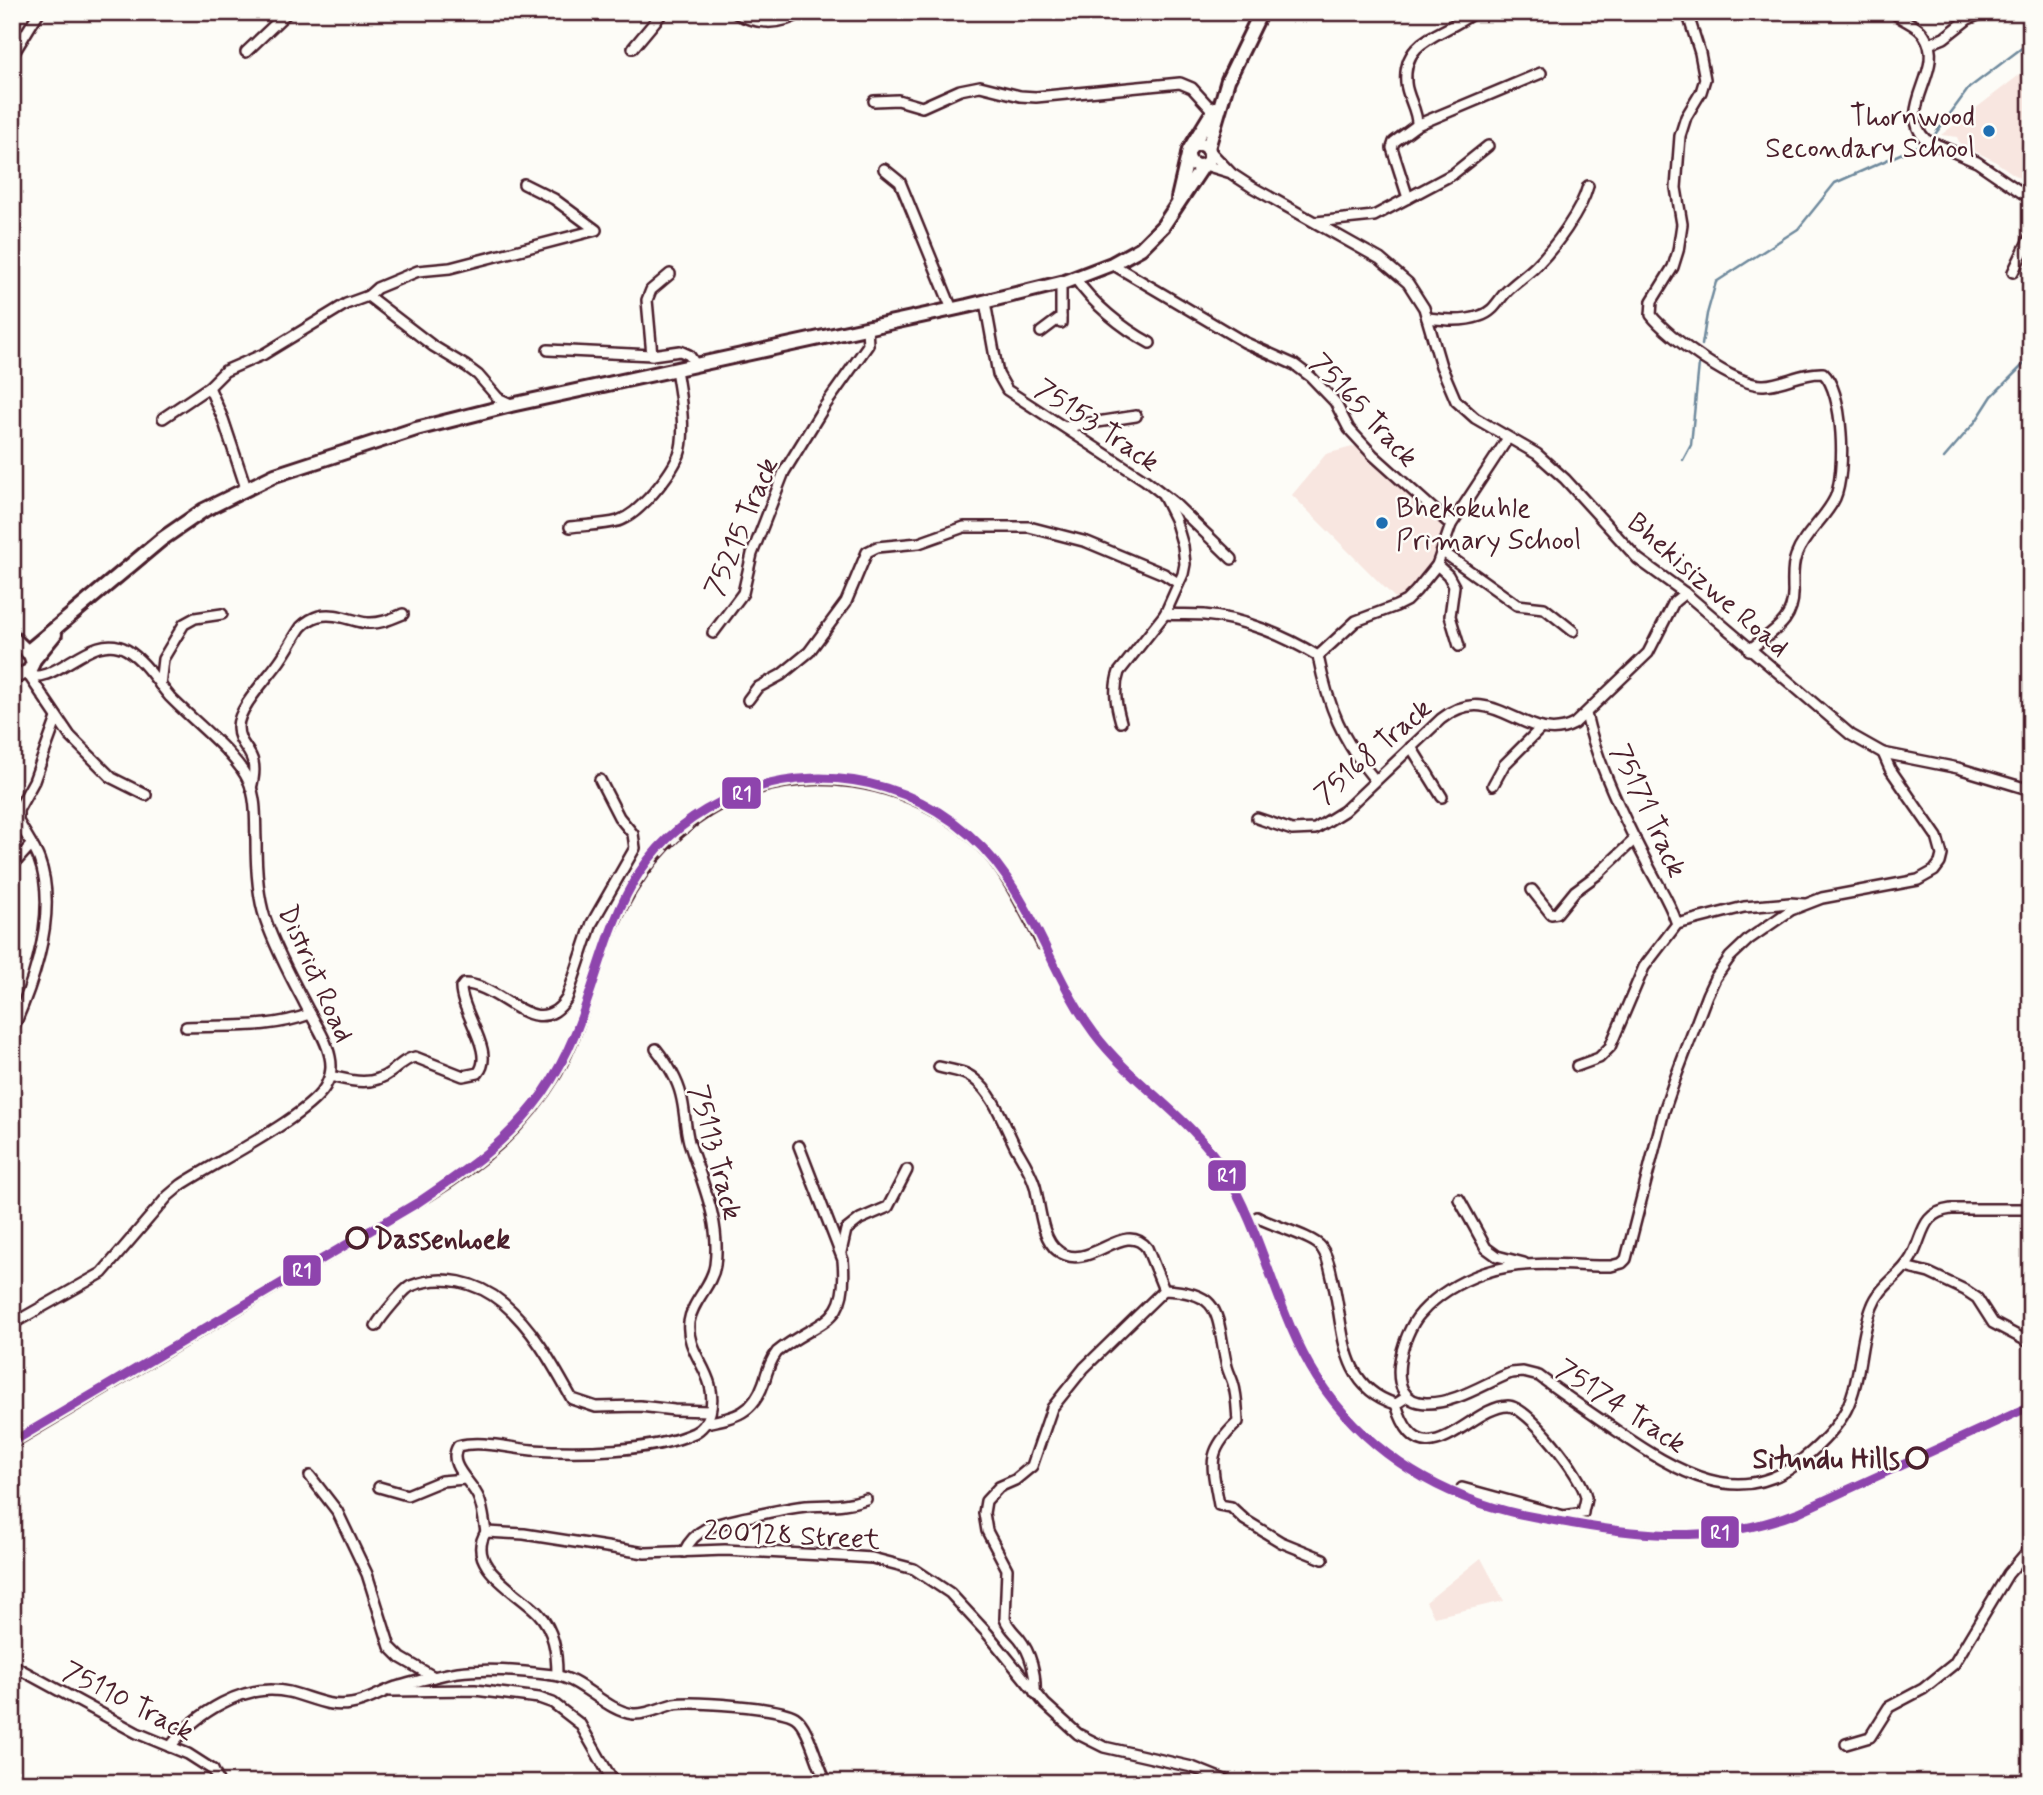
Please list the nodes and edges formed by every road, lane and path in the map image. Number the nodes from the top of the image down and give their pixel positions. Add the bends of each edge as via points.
1 (39, 12) edge
2 (288, 12) edge
3 (663, 12) edge
4 (734, 12) edge
5 (802, 12) edge
6 (1261, 12) edge
7 (1474, 12) edge
8 (1687, 12) edge
9 (1893, 12) edge
10 (1986, 12) edge
11 (1929, 44) junction
12 (633, 48) dead end
13 (246, 52) dead end
14 (12, 56) edge
15 (1541, 73) dead end
16 (1224, 93) junction
17 (874, 101) dead end
18 (1213, 111) junction
19 (1417, 125) junction
20 (1488, 146) dead end
21 (1209, 149) junction
22 (1189, 151) junction
23 (1204, 165) junction
24 (884, 169) dead end
25 (1233, 174) junction
26 (524, 184) dead end
27 (1588, 186) dead end
28 (1408, 198) junction
29 (2031, 199) edge
30 (1177, 202) junction
31 (1316, 222) junction
32 (2031, 234) edge
33 (1112, 264) junction
34 (2013, 272) dead end
35 (670, 274) dead end
36 (1075, 278) junction
37 (1061, 284) junction
38 (368, 296) junction
39 (985, 302) junction
40 (952, 309) junction
41 (1427, 318) junction
42 (867, 328) junction
43 (1041, 332) dead end
44 (1150, 343) dead end
45 (548, 350) dead end
46 (652, 355) junction
47 (696, 365) junction
48 (676, 370) junction
49 (209, 387) junction
50 (511, 405) junction
51 (1136, 416) dead end
52 (163, 418) dead end
53 (1065, 428) junction
54 (1508, 438) junction
55 (246, 488) junction
56 (1161, 493) junction
57 (1451, 525) junction
58 (569, 527) dead end
59 (1443, 552) junction
60 (1232, 559) dead end
61 (1437, 565) junction
62 (1178, 583) junction
63 (1685, 593) junction
64 (222, 614) dead end
65 (403, 614) dead end
66 (1165, 614) junction
67 (1573, 631) dead end
68 (713, 633) dead end
69 (12, 637) edge
70 (1459, 646) dead end
71 (1749, 650) junction
72 (1318, 656) junction
73 (23, 665) edge
74 (160, 685) junction
75 (748, 700) dead end
76 (1586, 714) junction
77 (57, 718) junction
78 (1121, 722) dead end
79 (1541, 728) junction
80 (1411, 747) junction
81 (1883, 753) junction
82 (600, 780) dead end
83 (1375, 780) junction
84 (1493, 785) dead end
85 (251, 788) junction
86 (2031, 790) edge
87 (146, 794) dead end
88 (1442, 797) dead end
89 (1257, 818) dead end
90 (1635, 839) junction
91 (32, 845) junction
92 (12, 866) edge
93 (1532, 890) dead end
94 (1805, 904) junction
95 (1677, 924) junction
96 (310, 1014) junction
97 (186, 1027) dead end
98 (12, 1031) edge
99 (656, 1049) dead end
100 (1577, 1066) dead end
101 (939, 1067) dead end
102 (330, 1076) junction
103 (799, 1146) dead end
104 (907, 1170) dead end
105 (1459, 1199) dead end
106 (2031, 1209) edge
107 (1257, 1217) dead end
108 (841, 1254) junction
109 (1530, 1264) junction
110 (1905, 1267) junction
111 (1164, 1290) junction
112 (12, 1324) edge
113 (376, 1326) dead end
114 (2029, 1342) edge
115 (1407, 1397) junction
116 (1396, 1404) junction
117 (710, 1411) junction
118 (705, 1423) junction
119 (310, 1476) dead end
120 (465, 1479) junction
121 (379, 1487) dead end
122 (1462, 1488) dead end
123 (866, 1499) dead end
124 (486, 1532) junction
125 (2031, 1547) edge
126 (684, 1552) junction
127 (1323, 1559) dead end
128 (12, 1665) edge
129 (557, 1675) junction
130 (434, 1677) junction
131 (390, 1689) junction
132 (1035, 1693) junction
133 (1846, 1744) dead end
134 (170, 1747) junction
135 (219, 1783) edge
136 (617, 1783) edge
137 (827, 1783) edge
138 (1231, 1783) edge

1 - 14 street
2 - 13 street
3 - 12 street
4 - 5 street via 754,21 780,22
6 - 16 street
7 - 19 street via 1420,44 1409,56 1406,82
8 - 71 street via 1705,79 1680,136 1676,188 1682,231 1678,251 1650,309 1656,322 1694,353 1737,378 1763,385 1823,373 1841,420 1839,487 1796,555 1790,614
9 - 11 street via 1920,30
10 - 11 street
11 - 29 street via 1930,61 1914,117 1920,134 1926,141 1977,163
15 - 19 street
16 - 18 street
16 - 21 street
17 - 18 street via 898,100 922,107 974,86 1036,97 1180,82
18 - 22 street
19 - 28 street via 1392,148
20 - 28 street via 1453,174
21 - 22 street via 1202,144
21 - 23 street via 1210,159
21 - 25 street, Bhekisizwe Road
22 - 23 street via 1191,163
22 - 30 street
23 - 25 street, Bhekisizwe Road
23 - 30 street
24 - 40 street via 900,182
25 - 31 street, Bhekisizwe Road
26 - 38 street via 554,199 596,230 450,268 418,271
27 - 41 street via 1580,208 1549,250 1492,310 1464,320
28 - 31 street via 1374,216
30 - 33 street via 1163,226 1140,248
31 - 41 street, Bhekisizwe Road via 1391,268 1408,284
32 - 34 street
33 - 36 street
33 - 57 street, 75165 Track via 1311,377 1373,455
35 - 46 street via 651,290 647,300
36 - 37 street
36 - 44 street via 1099,305
37 - 39 street
37 - 43 street via 1061,320
38 - 49 street via 225,371
38 - 50 street via 478,375 488,389
39 - 40 street
39 - 53 street, 75153 Track via 1001,383
40 - 42 street
41 - 54 street, Bhekisizwe Road via 1456,401
42 - 47 street
42 - 68 street, 75215 Track via 868,345 784,472 752,554 743,593
45 - 46 street
46 - 47 street via 685,352
47 - 48 street
48 - 50 street
48 - 58 street via 682,441 668,473 633,513 618,521
49 - 52 street
49 - 55 street
50 - 55 street via 340,452
51 - 53 street
53 - 56 street, 75153 Track
54 - 57 street
54 - 63 street, Bhekisizwe Road via 1537,454 1638,559
55 - 73 street via 162,539 63,622
56 - 60 street, 75153 Track
56 - 62 street via 1184,546 1185,564
57 - 59 street
59 - 61 street
59 - 67 street via 1517,605 1544,608
61 - 70 street via 1453,583 1450,616
61 - 72 street via 1402,603 1356,621
62 - 66 street
62 - 75 street via 1107,549 1029,527 956,528 919,543 877,547 867,552 846,602 809,652 757,688
63 - 71 street, Bhekisizwe Road
63 - 76 street via 1669,611 1648,653
64 - 74 street via 184,624 163,659
65 - 85 street via 369,623 327,615 312,618 301,628 238,724 253,758
66 - 72 street via 1205,615 1251,626
66 - 78 street via 1128,658 1115,683
69 - 73 street
71 - 81 street, Bhekisizwe Road via 1851,735
72 - 83 street via 1332,711 1347,742
73 - 74 street, District Road via 53,670 111,645 130,652
73 - 77 street
74 - 85 street, District Road via 236,762
76 - 79 street via 1565,729
76 - 90 street, 75171 Track via 1598,755
77 - 87 street via 111,779
77 - 91 street via 17,815
79 - 80 street, 75168 Track via 1485,705 1471,704 1447,713
79 - 84 street via 1504,765
80 - 83 street, 75168 Track
80 - 88 street
81 - 86 street, Bhekisizwe Road via 1958,768
81 - 94 street via 1937,837 1940,863 1918,880
82 - 102 street via 633,834 635,848 592,923 567,998 557,1010 535,1015 468,984 461,988 462,1002 482,1050 478,1073 463,1076 415,1057 369,1083
83 - 89 street, 75168 Track via 1344,811 1315,829 1292,830
85 - 96 street, District Road via 265,917
90 - 93 street via 1557,913 1546,910
90 - 95 street, 75171 Track
91 - 92 street
91 - 98 street via 42,873 44,934 26,1000
94 - 95 street via 1735,908
94 - 109 street via 1749,939 1716,978 1664,1111 1626,1259 1611,1266
95 - 100 street via 1640,976 1610,1047 1599,1058
96 - 97 street via 265,1026
96 - 102 street, District Road via 330,1055
99 - 117 street, 75113 Track via 682,1097 688,1138 711,1207 716,1238 712,1278 689,1322 692,1347 712,1388
101 - 111 street via 970,1076 985,1089 1032,1178 1040,1215 1057,1251 1086,1257 1115,1241 1135,1240 1147,1248
102 - 112 street, District Road via 323,1091 302,1112 168,1196 102,1273
103 - 108 street
104 - 108 street via 888,1208 846,1230
105 - 109 street via 1489,1251
106 - 110 street via 1939,1211 1927,1222
107 - 116 street via 1321,1247 1354,1372 1368,1391
108 - 118 street via 844,1278 837,1311 777,1352 758,1398 747,1410
109 - 115 street via 1482,1274 1439,1297 1420,1314 1402,1352 1399,1378
110 - 114 street via 1965,1290 1977,1298 1993,1322
110 - 115 street, 75174 Track via 1881,1289 1872,1307 1850,1401 1834,1428 1797,1464 1751,1484 1697,1478 1676,1468 1539,1377 1522,1372 1442,1401 1427,1404
111 - 127 street via 1204,1298 1218,1317 1238,1422 1219,1440 1212,1471 1219,1505 1231,1507 1281,1542
111 - 132 street via 1084,1368 1052,1408 1032,1466 986,1501 987,1531 1007,1569 1006,1619 1034,1670
113 - 117 street via 408,1287 451,1278 503,1303 539,1343 572,1399 596,1407
115 - 116 street
116 - 122 street via 1409,1432 1431,1440 1460,1431 1492,1410 1515,1407 1540,1428 1586,1497 1583,1513 1564,1516
117 - 118 street, 75113 Track
118 - 120 street via 683,1436 626,1448 533,1450 463,1444 456,1448 456,1461
119 - 130 street via 337,1511 367,1574 388,1643 401,1658
120 - 121 street via 441,1481 407,1495
120 - 124 street via 479,1497
123 - 126 street via 782,1509 713,1524 690,1540
124 - 126 street, 200128 Street via 645,1553
124 - 129 street via 481,1549 487,1566 546,1624 557,1656
125 - 133 street via 2008,1574 1954,1664 1923,1689 1889,1707 1870,1737
126 - 132 street, 200128 Street via 842,1556 914,1569 950,1593
128 - 134 street, 75110 Track
129 - 130 street via 480,1670
129 - 137 street via 631,1713 689,1703 789,1714 805,1727
130 - 131 street
131 - 134 street via 351,1704 331,1704 288,1692 247,1695 210,1709
131 - 136 street via 475,1690 539,1698 580,1724
132 - 138 street, 200128 Street via 1066,1726 1091,1742 1192,1767
134 - 135 street, 75110 Track via 213,1770

